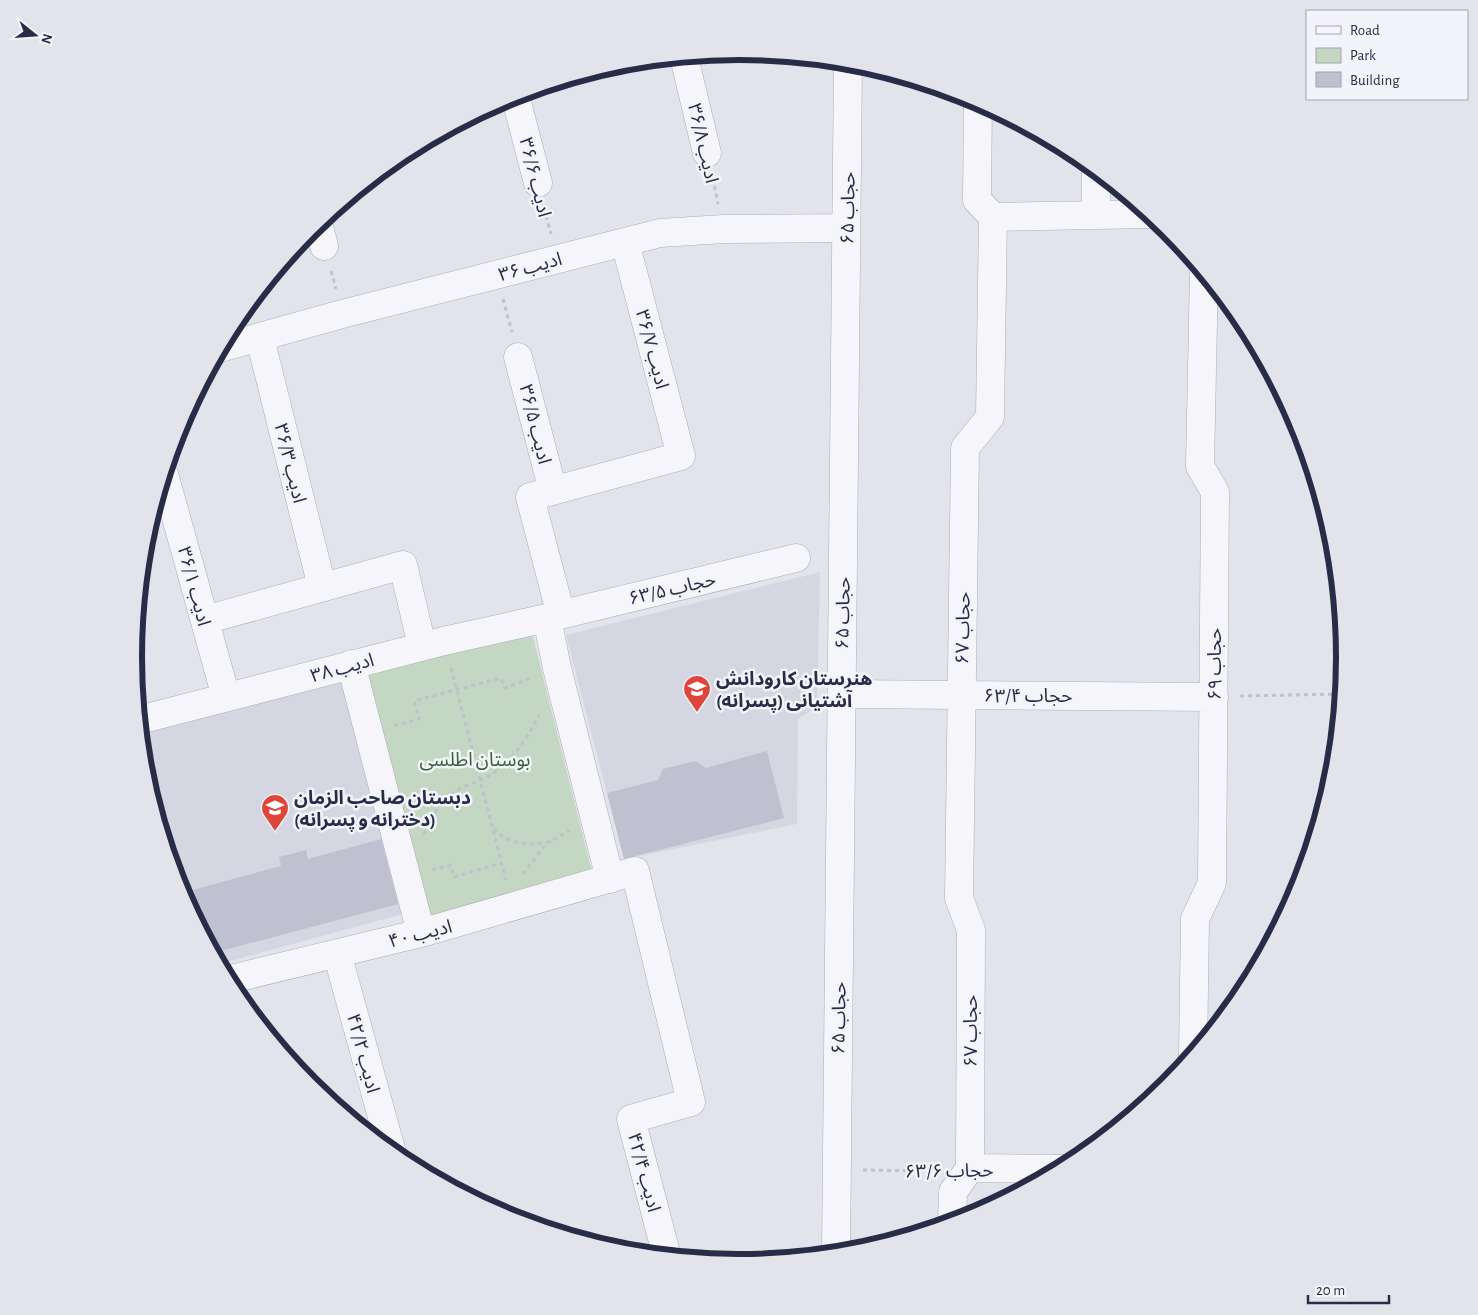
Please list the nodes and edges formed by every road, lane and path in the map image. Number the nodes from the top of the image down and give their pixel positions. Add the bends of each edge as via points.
1 (685, 63) edge
2 (848, 70) edge
3 (517, 103) edge
4 (978, 110) edge
5 (707, 153) joint
6 (1096, 178) edge
7 (538, 183) joint
8 (1139, 214) edge
9 (1096, 215) junction
10 (993, 218) junction
11 (846, 228) junction
12 (724, 229) junction
13 (321, 234) edge
14 (625, 242) junction
15 (557, 259) junction
16 (497, 275) junction
17 (1204, 283) edge
18 (342, 314) junction
19 (260, 338) junction
20 (230, 345) edge
21 (518, 357) joint
22 (167, 485) edge
23 (553, 491) junction
24 (796, 558) dead end
25 (322, 587) junction
26 (554, 617) junction
27 (205, 620) junction
28 (433, 644) junction
29 (351, 664) junction
30 (557, 668) junction
31 (456, 690) junction
32 (842, 694) junction
33 (961, 694) junction
34 (1335, 694) edge
35 (226, 697) junction
36 (1214, 697) junction
37 (541, 712) dead end
38 (145, 718) edge
39 (368, 733) junction
40 (480, 780) junction
41 (594, 814) junction
42 (492, 827) junction
43 (422, 838) dead end
44 (501, 863) junction
45 (610, 879) junction
46 (410, 892) junction
47 (512, 908) junction
48 (421, 933) junction
49 (337, 953) junction
50 (235, 978) edge
51 (1193, 1045) edge
52 (692, 1102) joint
53 (389, 1142) edge
54 (970, 1168) junction
55 (1048, 1169) edge
56 (837, 1170) junction
57 (952, 1216) edge
58 (836, 1247) edge
59 (665, 1250) edge

1 - 5 street, ادیب ۳۶/۸
2 - 11 street, حجاب ۶۵
3 - 7 street, ادیب ۳۶/۶
4 - 10 street via 977,200
5 - 12 path, ادیب ۳۶/۸
6 - 9 street
7 - 15 path, ادیب ۳۶/۶
8 - 9 street
9 - 10 street
10 - 33 street, حجاب ۶۷ via 990,417 965,448
11 - 12 street, ادیب ۳۶
11 - 32 street, حجاب ۶۵
12 - 14 street, ادیب ۳۶ via 660,233
13 - 18 path
14 - 15 street, ادیب ۳۶
14 - 23 street, ادیب ۳۶/۷ via 680,456
15 - 16 street, ادیب ۳۶
16 - 18 street, ادیب ۳۶
16 - 21 path
17 - 36 street, حجاب ۶۹ via 1200,466 1215,492
18 - 19 street, ادیب ۳۶
19 - 20 street, ادیب ۳۶
19 - 25 street, ادیب ۳۶/۳
21 - 23 street, ادیب ۳۶/۵
22 - 27 street, ادیب ۳۶/۱
23 - 26 street via 530,497
24 - 26 street, حجاب ۶۳/۵
25 - 27 street
25 - 28 street via 403,565
26 - 28 street, ادیب ۳۸
26 - 30 street
27 - 35 street, ادیب ۳۶/۱
28 - 29 street, ادیب ۳۸
28 - 31 path
29 - 35 street, ادیب ۳۸
29 - 39 street
30 - 31 path via 505,688 501,678
30 - 41 street
31 - 39 path via 414,701 419,719
31 - 40 path
32 - 33 street, حجاب ۶۳/۴
32 - 56 street, حجاب ۶۵
33 - 36 street, حجاب ۶۳/۴
33 - 54 street, حجاب ۶۷ via 959,898 971,930
34 - 36 path
35 - 38 street, ادیب ۳۸
36 - 51 street, حجاب ۶۹ via 1212,883 1195,919
37 - 40 path via 514,754
39 - 46 street
40 - 42 path
40 - 43 path via 457,790 442,805
41 - 42 path via 552,840 541,843 513,841
41 - 45 street
42 - 44 path
44 - 46 path via 454,877 451,865 411,875
44 - 47 path
45 - 47 street, ادیب ۴۰
45 - 52 street, ادیب ۴۰ via 635,871
46 - 48 street
47 - 48 street, ادیب ۴۰
48 - 49 street, ادیب ۴۰
49 - 50 street, ادیب ۴۰
49 - 53 street, ادیب ۴۲/۲
52 - 59 street, ادیب ۴۲/۴ via 631,1119
54 - 55 street, حجاب ۶۳/۶
54 - 56 path, حجاب ۶۳/۶ via 947,1171
54 - 57 street via 953,1192
56 - 58 street, حجاب ۶۵

